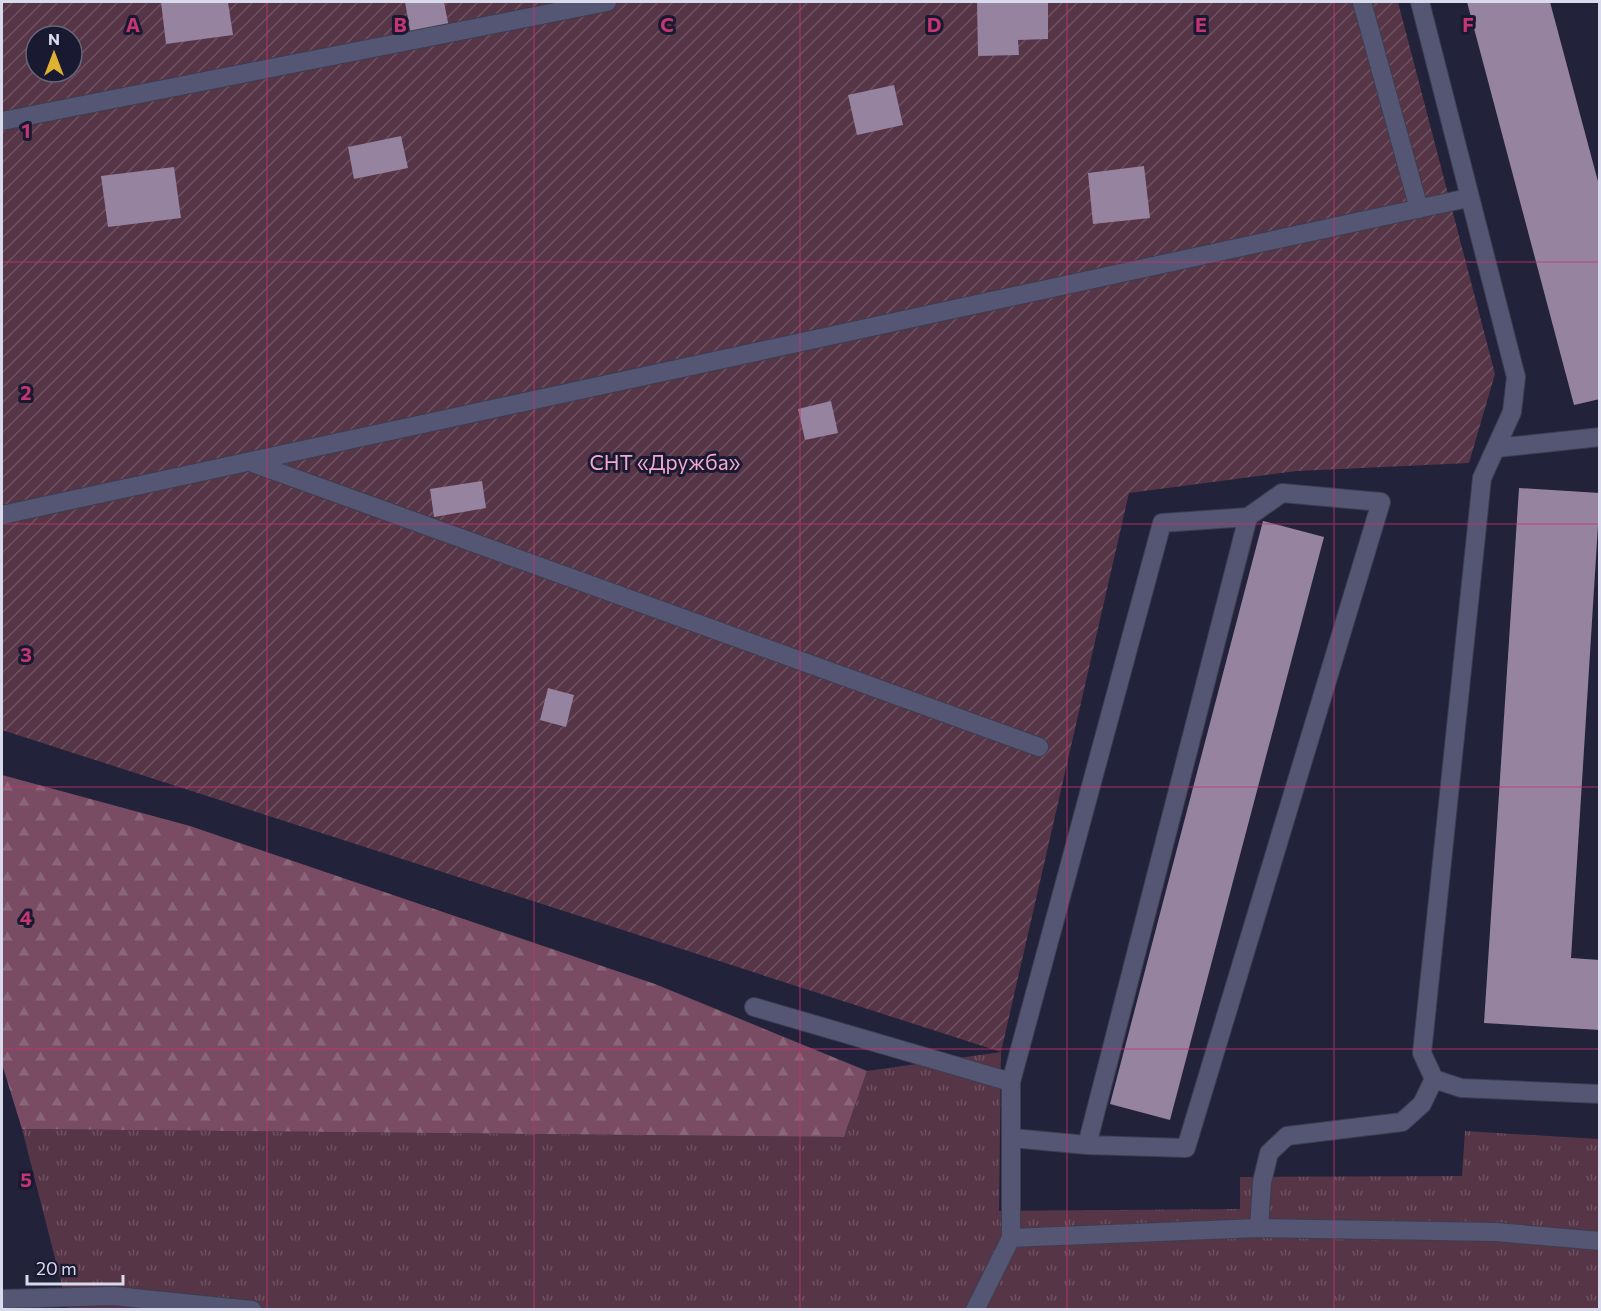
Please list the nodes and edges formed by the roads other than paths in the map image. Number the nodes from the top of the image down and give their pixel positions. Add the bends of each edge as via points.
1 (607, 2) edge
2 (1362, 2) edge
3 (1420, 2) edge
4 (2, 121) edge
5 (1468, 198) junction
6 (1419, 209) junction
7 (1599, 437) edge
8 (1497, 448) junction
9 (250, 462) junction
10 (2, 515) edge
11 (1248, 517) junction
12 (1039, 747) dead end
13 (754, 1007) dead end
14 (1434, 1079) junction
15 (1011, 1082) junction
16 (1599, 1094) edge
17 (1012, 1138) junction
18 (1087, 1145) junction
19 (1258, 1228) junction
20 (1011, 1238) junction
21 (1599, 1241) edge
22 (2, 1299) edge
23 (252, 1310) edge
24 (975, 1310) edge

1 - 4 lane
2 - 6 lane
3 - 5 lane
5 - 6 lane
5 - 8 lane via 1516,376 1512,412
6 - 9 lane
7 - 8 lane
8 - 14 lane via 1482,478 1422,1053
9 - 10 lane
9 - 12 lane
11 - 15 lane via 1162,523
11 - 18 lane
11 - 18 lane via 1282,493 1381,502 1186,1148
13 - 15 lane
14 - 16 lane via 1461,1088
14 - 19 lane via 1422,1104 1402,1122 1287,1136 1269,1153
15 - 17 lane
17 - 18 lane
17 - 20 lane
19 - 20 lane
19 - 21 lane via 1496,1232
20 - 24 lane
22 - 23 lane via 114,1296

